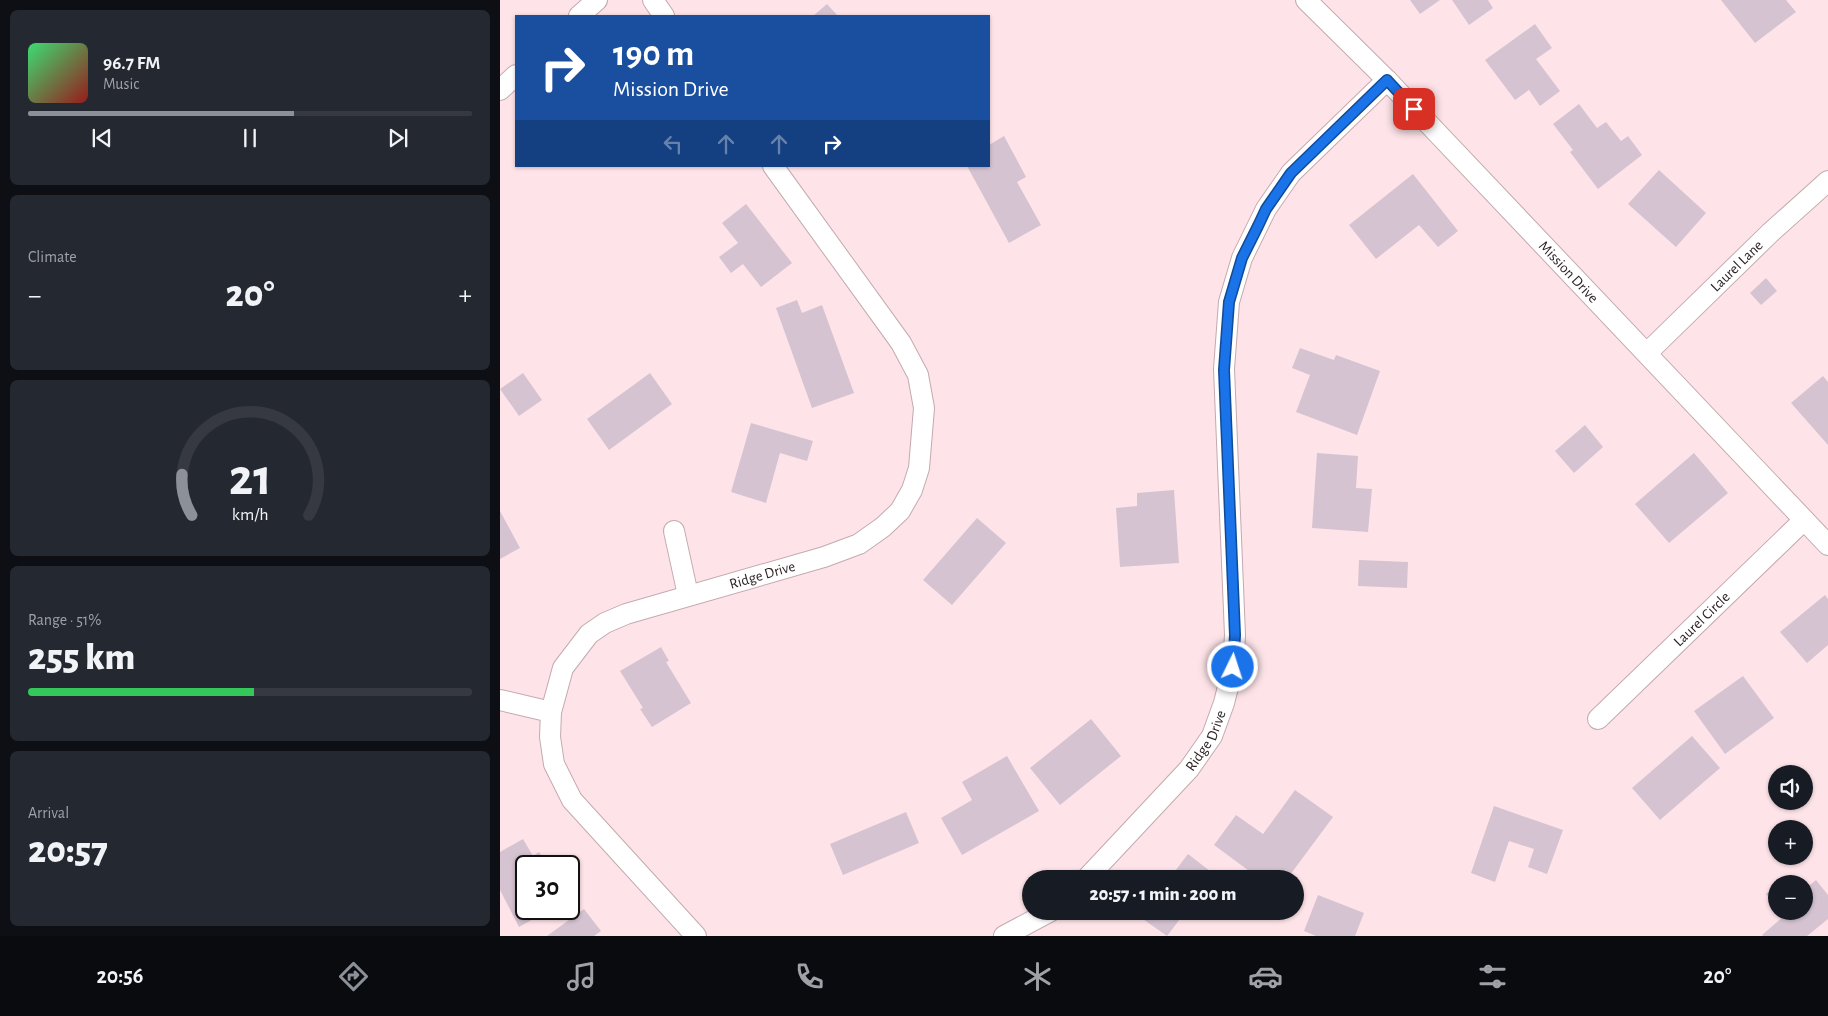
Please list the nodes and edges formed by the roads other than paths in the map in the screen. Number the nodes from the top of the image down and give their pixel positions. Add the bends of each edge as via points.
1 (597, 0) edge
2 (653, 0) edge
3 (1306, 0) edge
4 (580, 15) edge
5 (663, 15) edge
6 (515, 76) edge
7 (1387, 80) junction
8 (500, 90) edge
9 (775, 167) edge
10 (1828, 181) edge
11 (1648, 353) junction
12 (1804, 520) junction
13 (674, 531) dead end
14 (1828, 545) edge
15 (688, 595) junction
16 (500, 700) edge
17 (550, 712) junction
18 (1598, 719) dead end
19 (1094, 870) edge
20 (1033, 920) edge
21 (696, 936) edge
22 (1004, 936) edge

1 - 4 street
2 - 5 street
3 - 7 street, Mission Drive
6 - 8 street
7 - 11 street, Mission Drive
7 - 19 street, Ridge Drive via 1291,173 1266,209 1242,258 1229,302 1224,370 1235,635 1229,685 1212,736 1189,768
9 - 15 street, Ridge Drive via 901,343 918,375 924,408 919,468 900,511 859,544
10 - 11 street, Laurel Lane
11 - 12 street, Mission Drive
12 - 14 street, Mission Drive
12 - 18 street, Laurel Circle
13 - 15 street
15 - 17 street, Ridge Drive via 626,614 589,634 563,668
16 - 17 street
17 - 21 street, Ridge Drive via 554,764 572,800
20 - 22 street

